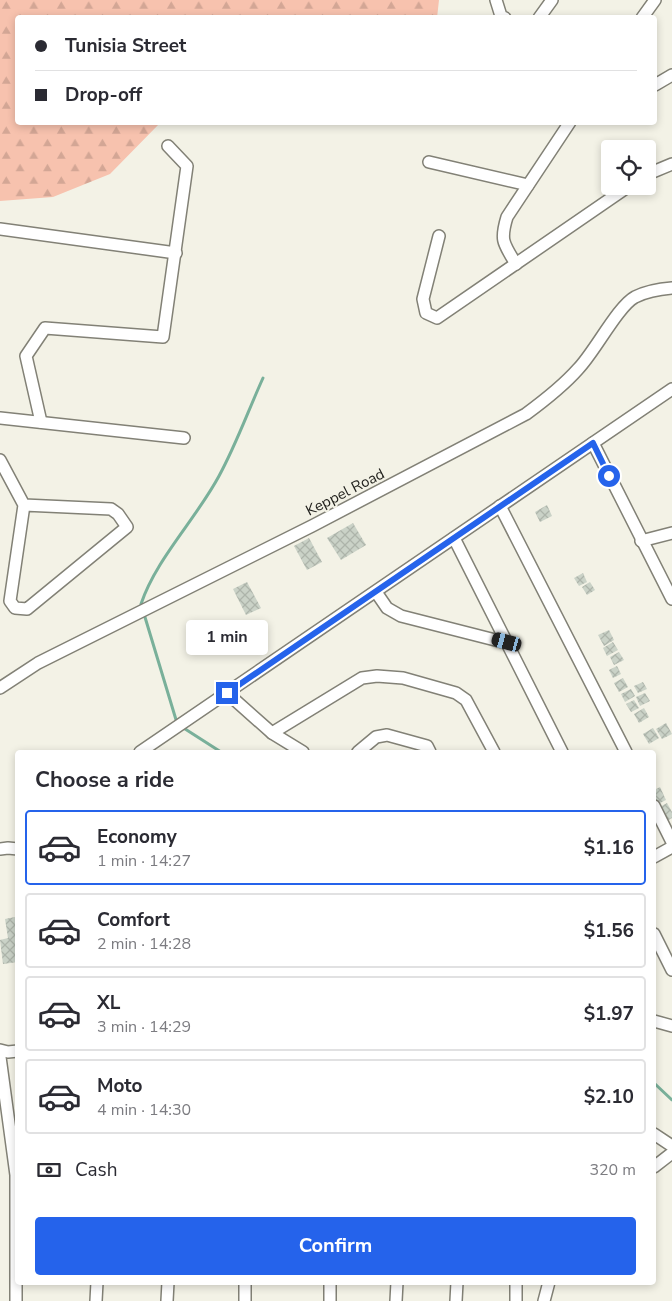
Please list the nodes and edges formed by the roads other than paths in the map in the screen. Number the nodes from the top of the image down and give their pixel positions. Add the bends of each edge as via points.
1 (496, 0) edge
2 (552, 0) edge
3 (656, 0) edge
4 (501, 15) edge
5 (541, 15) edge
6 (644, 15) edge
7 (672, 75) edge
8 (657, 84) edge
9 (568, 125) edge
10 (168, 146) dead end
11 (429, 162) dead end
12 (672, 164) edge
13 (656, 171) edge
14 (528, 185) junction
15 (616, 195) edge
16 (0, 229) edge
17 (439, 236) dead end
18 (176, 254) junction
19 (516, 264) junction
20 (672, 288) edge
21 (672, 389) edge
22 (0, 418) edge
23 (41, 422) junction
24 (184, 438) dead end
25 (593, 443) junction
26 (0, 460) edge
27 (24, 506) junction
28 (500, 506) junction
29 (672, 533) edge
30 (454, 538) junction
31 (641, 541) junction
32 (376, 592) junction
33 (672, 599) edge
34 (507, 642) junction
35 (0, 688) edge
36 (227, 693) junction
37 (272, 733) junction
38 (145, 750) edge
39 (300, 750) edge
40 (360, 750) edge
41 (429, 750) edge
42 (493, 750) edge
43 (561, 750) edge
44 (625, 750) edge
45 (656, 810) edge
46 (672, 842) edge
47 (672, 847) edge
48 (0, 849) edge
49 (15, 849) edge
50 (656, 856) edge
51 (656, 938) edge
52 (672, 970) edge
53 (656, 1022) edge
54 (672, 1026) edge
55 (0, 1050) edge
56 (15, 1051) edge
57 (0, 1057) edge
58 (656, 1135) edge
59 (672, 1146) edge
60 (672, 1153) edge
61 (656, 1165) edge
62 (15, 1167) edge
63 (16, 1285) edge
64 (97, 1285) edge
65 (168, 1285) edge
66 (245, 1285) edge
67 (330, 1285) edge
68 (397, 1285) edge
69 (457, 1285) edge
70 (516, 1285) edge
71 (548, 1285) edge
72 (16, 1301) edge
73 (96, 1301) edge
74 (167, 1301) edge
75 (245, 1301) edge
76 (330, 1301) edge
77 (396, 1301) edge
78 (456, 1301) edge
79 (516, 1301) edge
80 (544, 1301) edge

1 - 4 street
2 - 5 street
3 - 6 street
7 - 8 street
9 - 14 street
10 - 18 street via 187,166
11 - 14 street
12 - 13 street
14 - 19 street via 507,217 502,235 505,248
15 - 19 street
16 - 18 street
17 - 19 street via 423,299 426,314 437,318
18 - 23 street via 163,338 45,328 26,356
20 - 35 street, Keppel Road via 634,298 580,368 556,392 526,414 312,526 38,663
21 - 25 street
22 - 23 street
23 - 24 street
25 - 28 street
25 - 31 street
26 - 27 street
27 - 27 street via 10,601 15,608 27,609 127,527 112,509
28 - 30 street
28 - 44 street
29 - 31 street
30 - 32 street
30 - 34 street
31 - 33 street
32 - 34 street via 387,608 401,616
32 - 36 street
34 - 43 street
36 - 37 street
36 - 38 street
37 - 39 street
37 - 42 street via 362,678 403,678 456,693 466,700
40 - 41 street via 376,737 387,735 427,746
45 - 46 street
47 - 50 street
48 - 49 street
51 - 52 street
53 - 54 street
55 - 56 street
57 - 62 street
58 - 59 street
60 - 61 street
63 - 72 street
64 - 73 street
65 - 74 street
66 - 75 street
67 - 76 street
68 - 77 street
69 - 78 street
70 - 79 street
71 - 80 street

